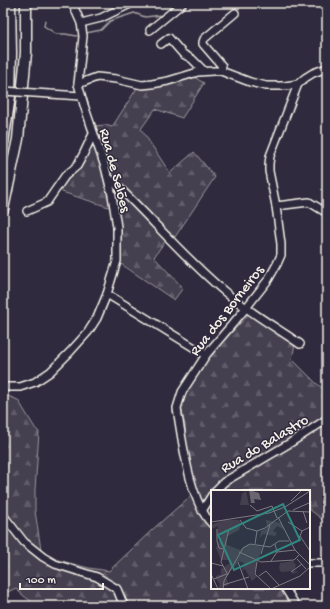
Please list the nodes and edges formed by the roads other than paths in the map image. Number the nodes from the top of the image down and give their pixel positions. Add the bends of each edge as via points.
1 (10, 3) edge
2 (26, 3) edge
3 (72, 3) edge
4 (132, 3) edge
5 (183, 3) edge
6 (320, 3) edge
7 (327, 8) edge
8 (235, 13) dead end
9 (81, 23) junction
10 (150, 30) dead end
11 (161, 44) dead end
12 (327, 68) edge
13 (204, 71) junction
14 (221, 71) junction
15 (78, 84) junction
16 (298, 84) junction
17 (3, 91) edge
18 (81, 96) junction
19 (93, 134) junction
20 (3, 142) edge
21 (108, 177) junction
22 (276, 206) junction
23 (3, 209) edge
24 (27, 211) dead end
25 (327, 213) edge
26 (107, 294) junction
27 (246, 308) junction
28 (300, 344) dead end
29 (206, 355) junction
30 (3, 387) edge
31 (327, 418) edge
32 (216, 490) edge
33 (211, 497) edge
34 (202, 511) junction
35 (3, 515) edge
36 (211, 523) edge
37 (310, 563) edge
38 (327, 563) edge
39 (286, 589) edge
40 (124, 606) edge
41 (296, 606) edge

1 - 20 highway via 10,96
2 - 23 highway via 26,53 18,139
3 - 9 street
4 - 9 street via 101,18
5 - 10 street
6 - 7 street
8 - 14 street via 202,42 222,66
9 - 15 street, Rua de Selões via 83,36
11 - 13 street via 169,38 183,54
12 - 16 street via 313,73
13 - 14 street
13 - 15 street via 152,84 142,85 97,77
14 - 16 street via 266,86
15 - 18 street, Rua de Selões
16 - 22 street, Rua dos Borneiros via 270,156 269,171
17 - 18 street, bridge
18 - 19 street, Rua de Selões
19 - 21 street, Rua de Selões
19 - 24 street via 77,166 65,176 47,202
21 - 26 street, Rua de Selões via 117,227 117,261
21 - 27 street via 193,263
22 - 25 street via 309,202
22 - 27 street, Rua dos Borneiros via 282,244 281,255 268,280
26 - 29 street
26 - 30 street, Rua de Selões via 88,332 50,372 35,382 20,387
27 - 28 street
27 - 29 street, Rua dos Borneiros
29 - 34 street, Rua dos Borneiros via 182,392 178,408 187,462
31 - 32 street, Rua do Balastro via 224,482
33 - 34 street
34 - 36 street, Rua dos Borneiros
35 - 40 street via 24,542 43,557 55,564 103,581 117,590
37 - 38 street
39 - 41 street

